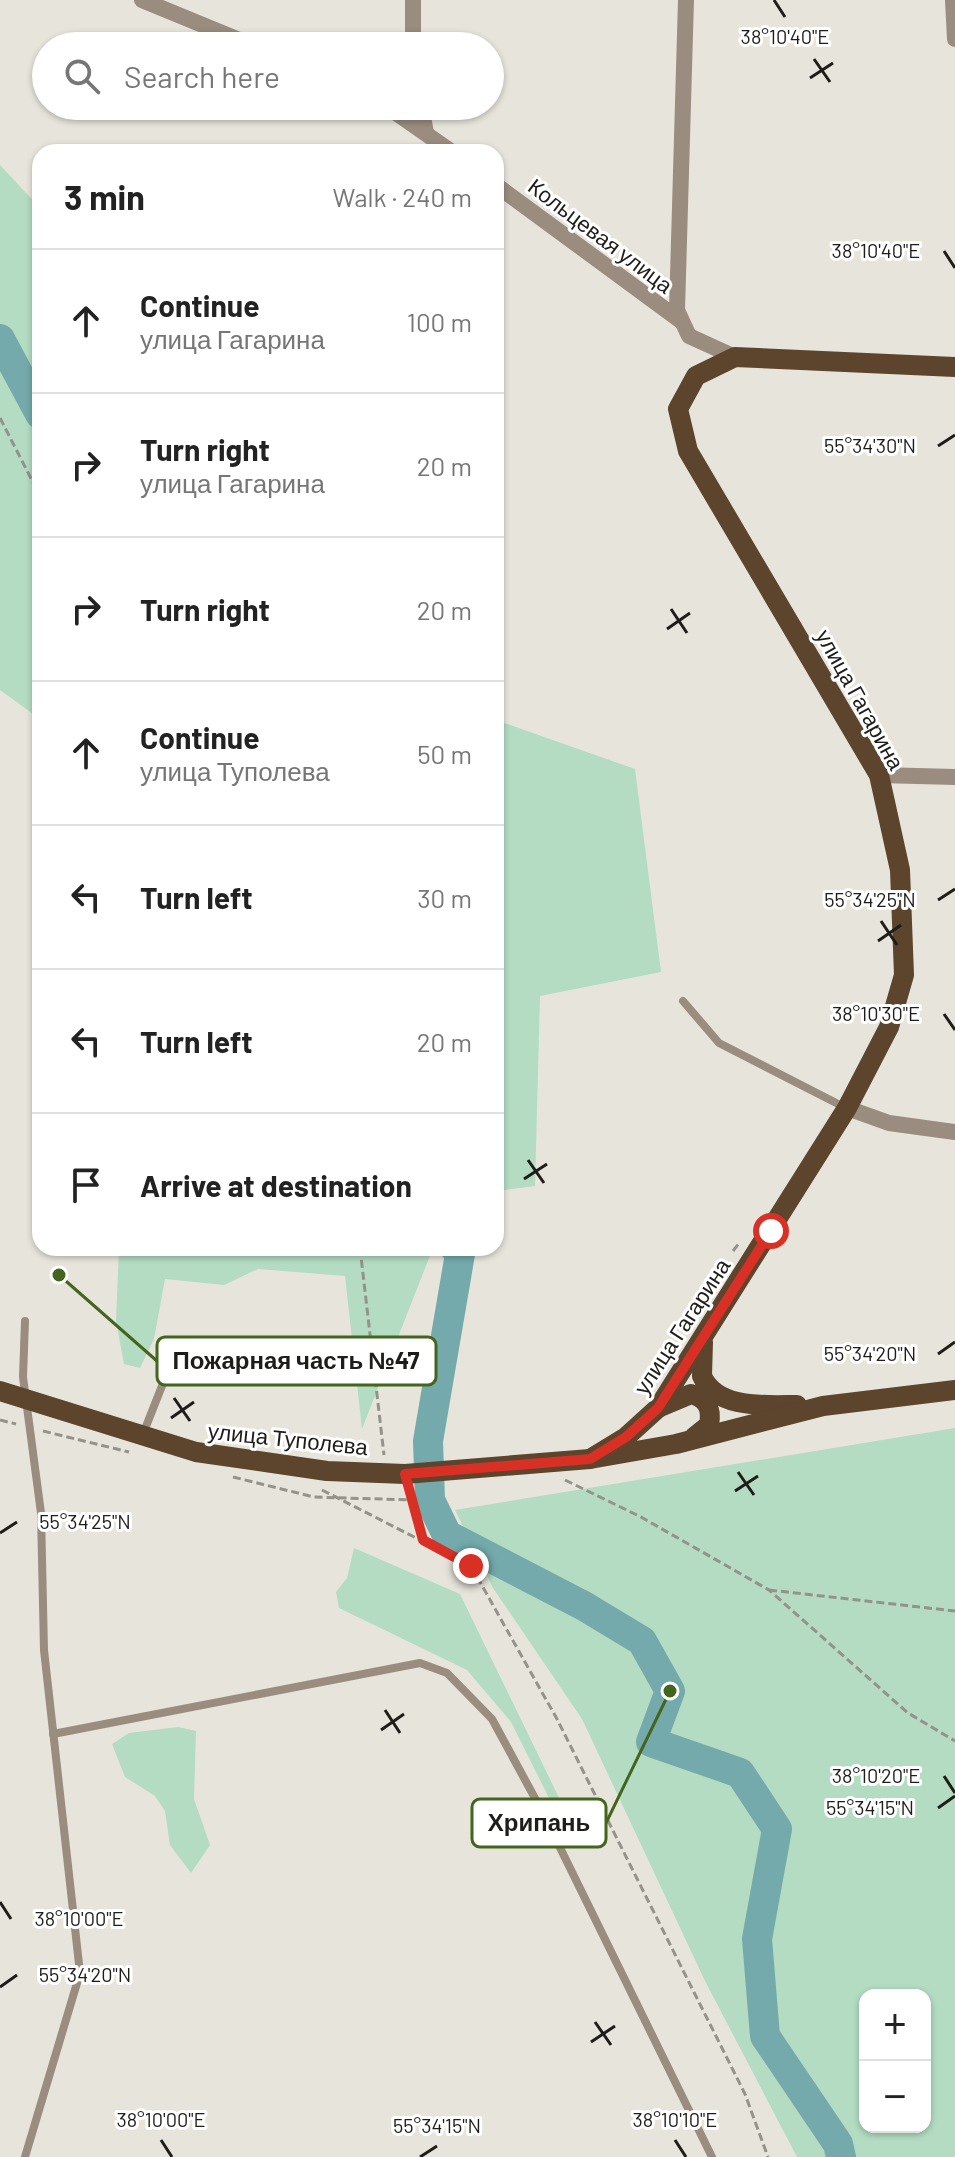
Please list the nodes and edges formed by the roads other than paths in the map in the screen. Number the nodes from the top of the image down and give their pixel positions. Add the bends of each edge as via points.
1 (142, 0) edge
2 (413, 0) edge
3 (686, 0) edge
4 (953, 0) edge
5 (220, 32) edge
6 (413, 32) edge
7 (955, 39) edge
8 (407, 120) edge
9 (424, 120) edge
10 (426, 133) junction
11 (441, 144) edge
12 (504, 191) edge
13 (681, 321) junction
14 (735, 357) junction
15 (955, 367) edge
16 (879, 775) junction
17 (955, 777) edge
18 (683, 1001) dead end
19 (847, 1108) junction
20 (955, 1132) edge
21 (25, 1321) dead end
22 (703, 1338) junction
23 (326, 1366) dead end
24 (955, 1390) edge
25 (0, 1391) edge
26 (26, 1399) junction
27 (823, 1406) junction
28 (658, 1408) junction
29 (142, 1435) junction
30 (676, 1444) junction
31 (590, 1459) junction
32 (53, 1734) junction
33 (25, 2157) edge
34 (712, 2157) edge

1 - 5 street
2 - 6 street
3 - 13 street via 676,297
4 - 7 street
8 - 10 street
9 - 10 street
10 - 11 street
12 - 13 street, Кольцевая улица
13 - 14 street via 689,336
14 - 15 main road
14 - 16 main road, улица Гагарина via 704,370 684,392 678,409 683,439
16 - 17 street
16 - 19 main road, улица Гагарина via 900,870 904,975 889,1027
18 - 19 lane via 719,1043
19 - 20 street via 889,1123
19 - 22 main road, улица Гагарина
21 - 26 lane
22 - 27 main road via 702,1376 719,1396 748,1405
22 - 28 main road, улица Гагарина
23 - 29 lane via 173,1358
24 - 27 main road
25 - 26 main road, улица Туполева
26 - 29 main road, улица Туполева
26 - 32 lane via 41,1513 44,1650
27 - 30 main road, улица Туполева
28 - 30 main road via 691,1394 706,1401 709,1425
28 - 31 main road, улица Гагарина
29 - 31 main road, улица Туполева via 196,1452 277,1466 395,1473
30 - 31 main road, улица Туполева
32 - 33 lane via 80,1973
32 - 34 lane via 420,1663 447,1673 492,1719

